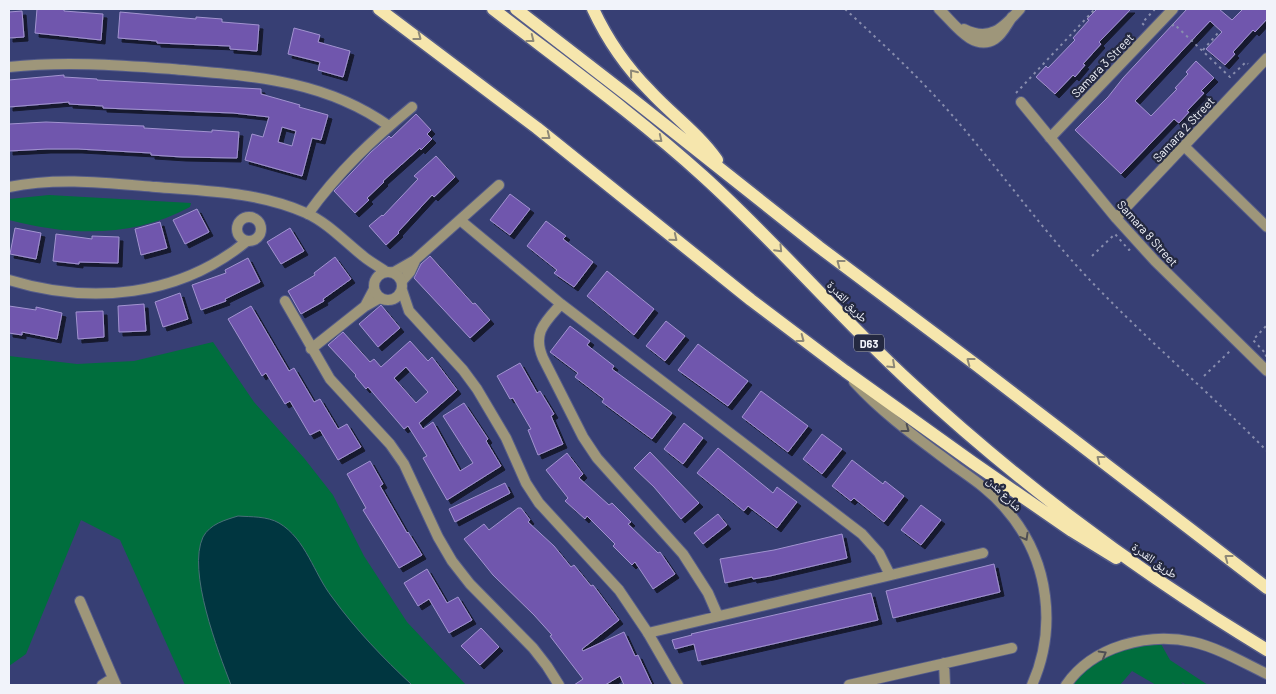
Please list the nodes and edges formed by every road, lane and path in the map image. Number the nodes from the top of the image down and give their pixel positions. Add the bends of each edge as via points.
1 (379, 9) edge
2 (493, 9) edge
3 (516, 9) edge
4 (593, 9) edge
5 (845, 9) edge
6 (939, 9) edge
7 (1020, 9) edge
8 (1095, 9) edge
9 (1155, 9) edge
10 (1173, 9) edge
11 (1169, 28) dead end
12 (1151, 32) junction
13 (1218, 33) dead end
14 (1203, 50) junction
15 (1263, 66) edge
16 (9, 67) edge
17 (1021, 102) joint
18 (412, 107) dead end
19 (389, 126) junction
20 (1050, 138) junction
21 (1184, 146) junction
22 (726, 172) junction
23 (499, 185) dead end
24 (9, 188) edge
25 (308, 214) junction
26 (1116, 218) junction
27 (460, 220) junction
28 (1267, 226) edge
29 (247, 241) dead end
30 (1138, 242) junction
31 (362, 256) junction
32 (1092, 256) dead end
33 (415, 260) junction
34 (389, 272) junction
35 (376, 278) junction
36 (9, 280) edge
37 (402, 285) junction
38 (380, 296) junction
39 (285, 301) dead end
40 (561, 304) junction
41 (409, 311) junction
42 (1267, 325) edge
43 (1243, 347) junction
44 (311, 349) junction
45 (1263, 367) edge
46 (845, 371) junction
47 (1204, 376) dead end
48 (1267, 451) edge
49 (982, 553) dead end
50 (890, 575) junction
51 (1166, 585) junction
52 (1267, 588) edge
53 (80, 601) dead end
54 (718, 616) junction
55 (648, 633) junction
56 (1012, 648) dead end
57 (1267, 650) edge
58 (944, 663) junction
59 (1267, 674) edge
60 (115, 682) edge
61 (102, 685) edge
62 (559, 685) edge
63 (678, 685) edge
64 (849, 685) edge
65 (945, 685) edge
66 (1032, 685) edge
67 (1066, 685) edge

1 -> 46 main road via 530,122 744,295
2 -> 51 main road, طريق القدرة / D63 via 701,174 767,236 882,356 951,419 1077,521
3 - 22 main road, طريق القدرة
22 -> 4 main road via 695,133 631,70 613,46
5 - 48 path via 930,90 1047,232 1102,292
6 - 7 street via 971,40 988,42 1002,33
8 - 17 path via 1015,95
9 - 12 path via 1142,23
10 - 12 street, Samara 3 Street
11 - 14 path via 1174,24
12 - 20 street, Samara 3 Street
13 - 14 path
14 - 15 path via 1230,77 1246,62
15 - 21 street, Samara 2 Street
16 - 19 street via 107,64 272,79 341,98
17 - 20 street, Samara 8 Street
18 - 19 street
19 - 25 street via 340,172
20 - 26 street, Samara 8 Street
21 - 26 street, Samara 2 Street
21 - 28 street
52 -> 22 main road, طريق القدرة via 819,247
23 - 27 street
24 - 25 street via 28,183 66,181 226,193 255,196
25 - 31 street
26 - 30 street, Samara 8 Street
27 - 33 street
27 - 40 street
29 - 36 street via 193,275 152,288 81,293 50,290
30 - 32 path via 1129,250 1115,234
30 - 43 street, Samara 8 Street
31 - 34 street
31 - 35 street
33 - 34 street
33 - 37 street
34 - 35 street
34 - 37 street
35 - 38 street
37 - 38 street via 396,298
37 - 41 street
38 - 41 street
38 - 44 street
39 - 44 street
40 - 50 street via 862,534 879,553
40 - 54 street via 538,339 543,358 596,458 683,554 708,593
41 - 55 street via 477,389 539,503 613,584
42 - 45 path via 1253,340 1266,355
43 - 45 street, Samara 8 Street
43 - 47 path via 1236,354 1232,350
44 - 62 street via 330,379 395,450 452,561 533,648
46 - 51 main road via 1087,540
46 -> 66 street, شارع مُدن via 887,415 995,497 1020,528 1038,564 1046,604 1044,644
49 - 50 street
50 - 54 street
51 - 57 main road, طريق القدرة / D63
53 - 60 street
54 - 55 street
55 - 63 street
56 - 58 street
58 - 64 street
58 - 65 street
67 -> 59 street via 1086,664 1107,651 1154,639 1194,642
60 - 61 street

